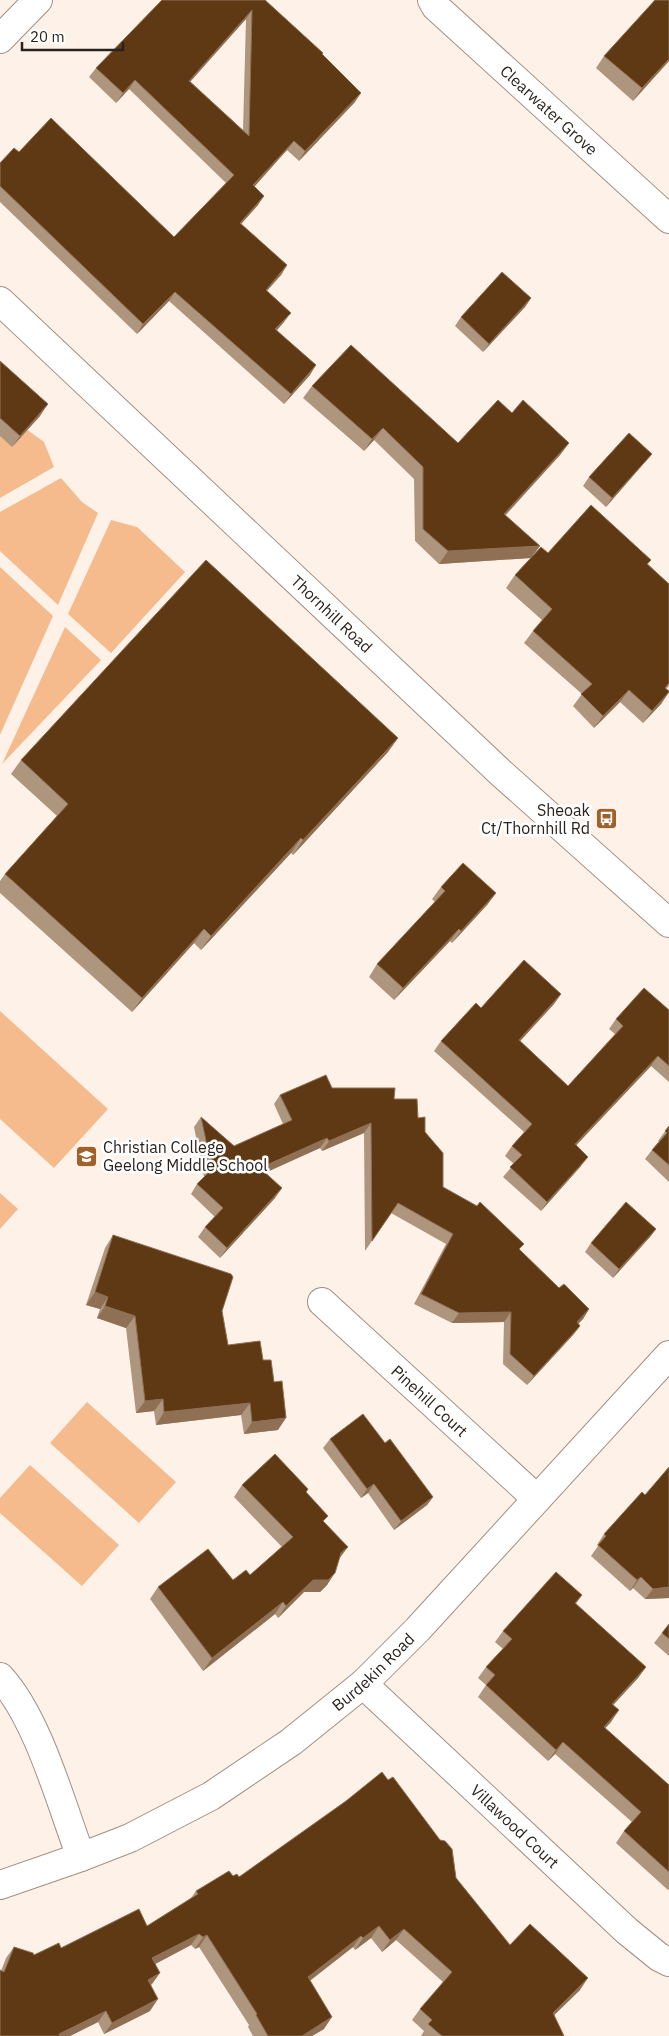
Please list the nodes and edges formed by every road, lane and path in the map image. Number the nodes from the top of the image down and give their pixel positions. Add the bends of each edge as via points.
1 (38, 0) edge
2 (432, 0) edge
3 (0, 39) edge
4 (669, 219) edge
5 (0, 301) edge
6 (669, 923) edge
7 (322, 1302) dead end
8 (669, 1355) edge
9 (537, 1498) junction
10 (0, 1677) edge
11 (364, 1684) junction
12 (80, 1858) junction
13 (0, 1885) edge
14 (669, 1962) edge

1 - 3 street
2 - 4 street, Clearwater Grove
5 - 6 street, Thornhill Road via 501,773
7 - 9 street, Pinehill Court
8 - 9 street, Burdekin Road
9 - 11 street, Burdekin Road
10 - 12 street via 20,1704 37,1738
11 - 12 street, Burdekin Road via 291,1742 211,1796 130,1838
11 - 14 street, Villawood Court via 627,1931
12 - 13 street, Burdekin Road

